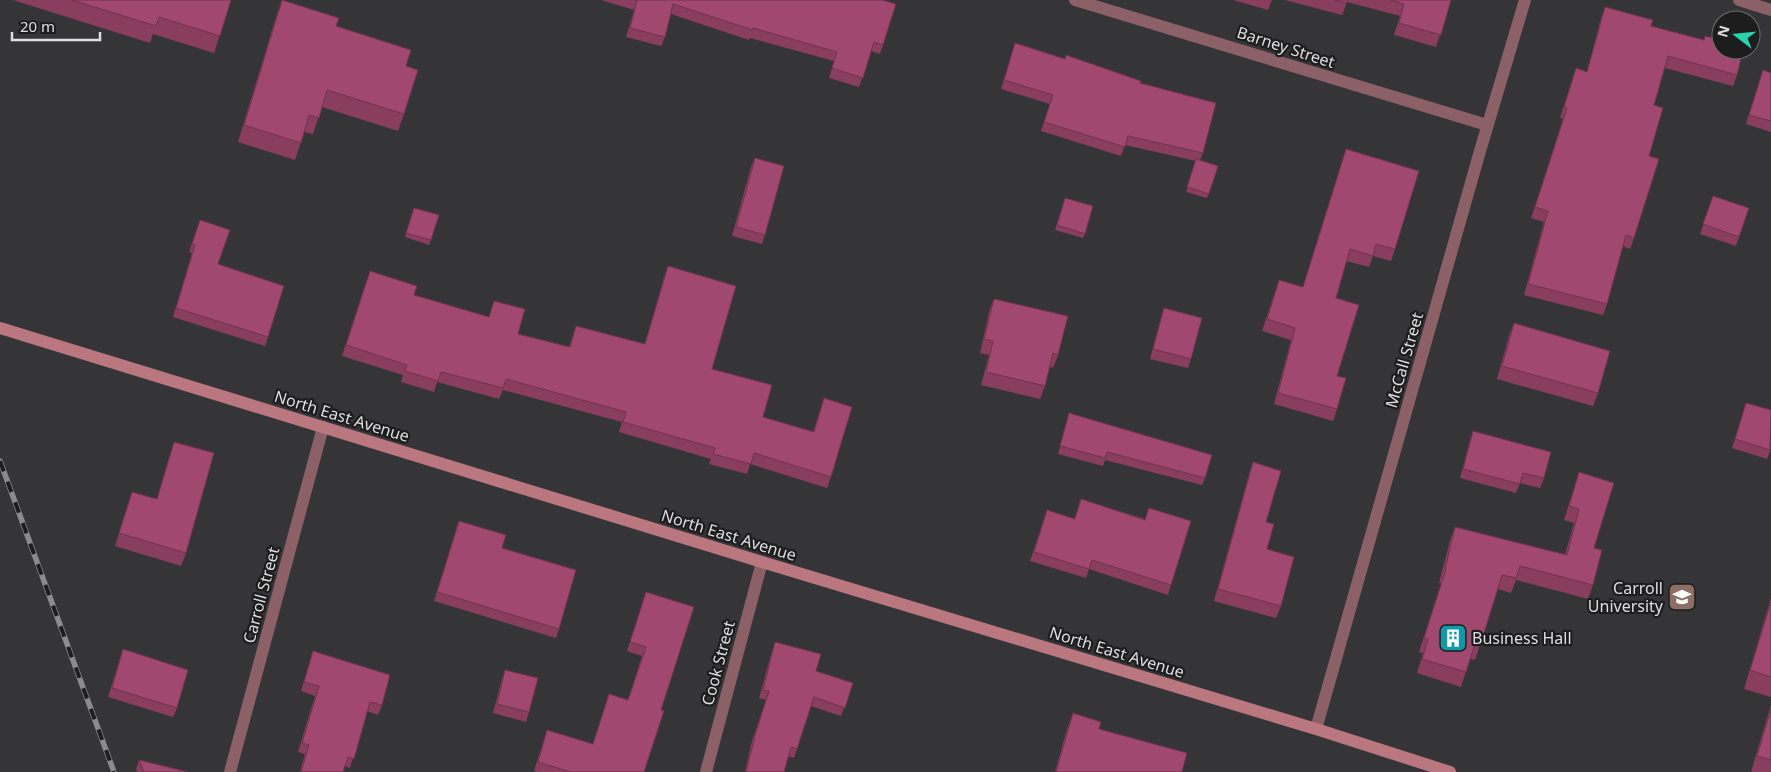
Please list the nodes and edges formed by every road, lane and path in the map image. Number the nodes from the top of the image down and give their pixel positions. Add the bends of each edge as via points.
1 (1075, 0) edge
2 (1525, 0) edge
3 (1739, 0) edge
4 (1771, 10) edge
5 (1487, 125) junction
6 (0, 328) edge
7 (323, 428) junction
8 (762, 562) junction
9 (1316, 729) junction
10 (230, 772) edge
11 (706, 772) edge
12 (1450, 772) edge

1 - 5 street, Barney Street
2 - 5 street, McCall Street
3 - 4 street
5 - 9 street, McCall Street
6 - 7 main road, North East Avenue
7 - 8 main road, North East Avenue
7 - 10 street, Carroll Street
8 - 9 main road, North East Avenue
8 - 11 street, Cook Street
9 - 12 main road, North East Avenue

